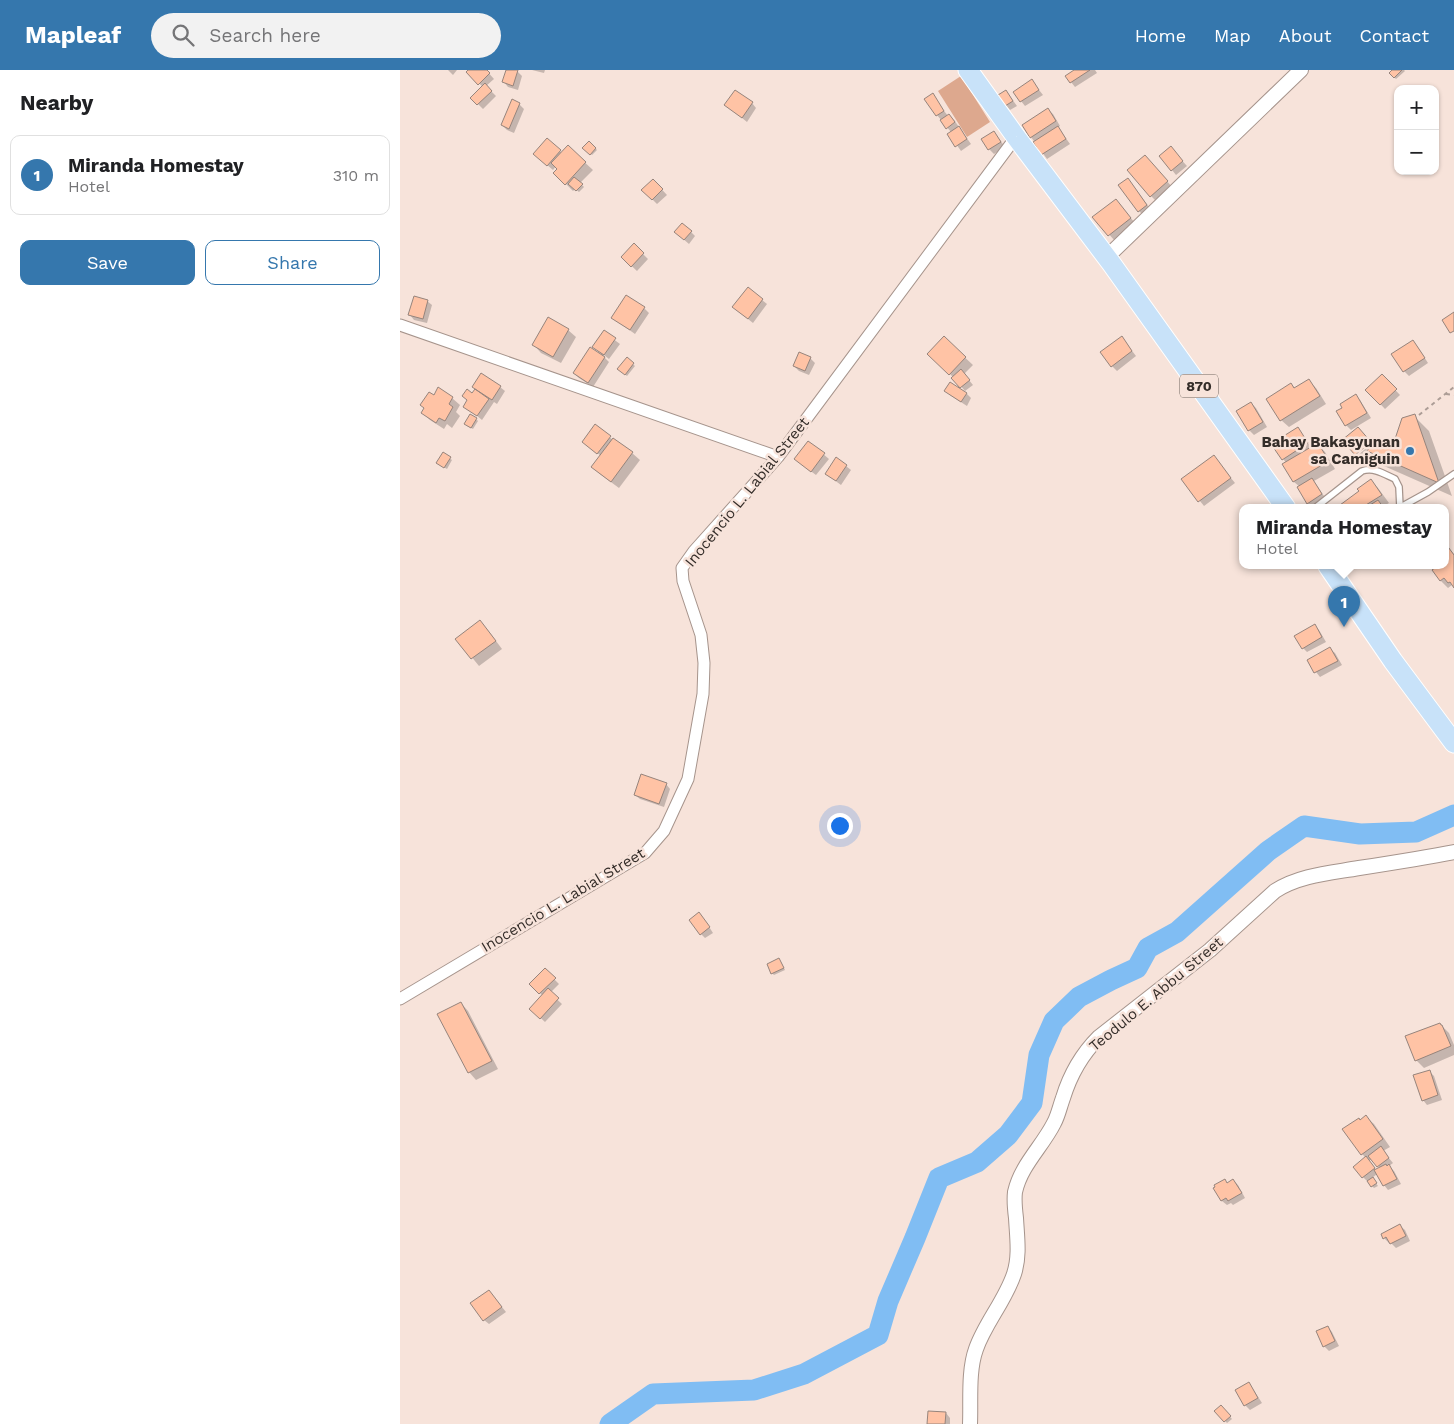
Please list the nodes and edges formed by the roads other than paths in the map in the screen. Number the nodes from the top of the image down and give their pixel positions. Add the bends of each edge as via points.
1 (968, 70) edge
2 (1301, 70) edge
3 (1016, 137) junction
4 (1109, 260) junction
5 (400, 325) edge
6 (778, 457) junction
7 (1454, 474) edge
8 (1283, 504) edge
9 (1320, 504) edge
10 (1400, 504) edge
11 (1407, 504) edge
12 (1330, 569) edge
13 (1454, 743) edge
14 (1454, 852) edge
15 (400, 999) edge
16 (970, 1424) edge

1 - 3 main road, 870
2 - 4 street
3 - 4 main road, 870
3 - 6 street, Inocencio L. Labial Street
4 - 8 main road, 870
5 - 6 street
6 - 15 street, Inocencio L. Labial Street via 682,568 683,581 701,635 703,694 688,779 664,831 645,853
7 - 11 lane
9 - 10 lane via 1362,470 1373,469 1395,479
12 - 13 main road
14 - 16 street, Teodulo E. Abbu Street via 1327,874 1285,885 1088,1048 1071,1077 1056,1121 1019,1177 1015,1194 1017,1262 999,1307 976,1349 972,1367

